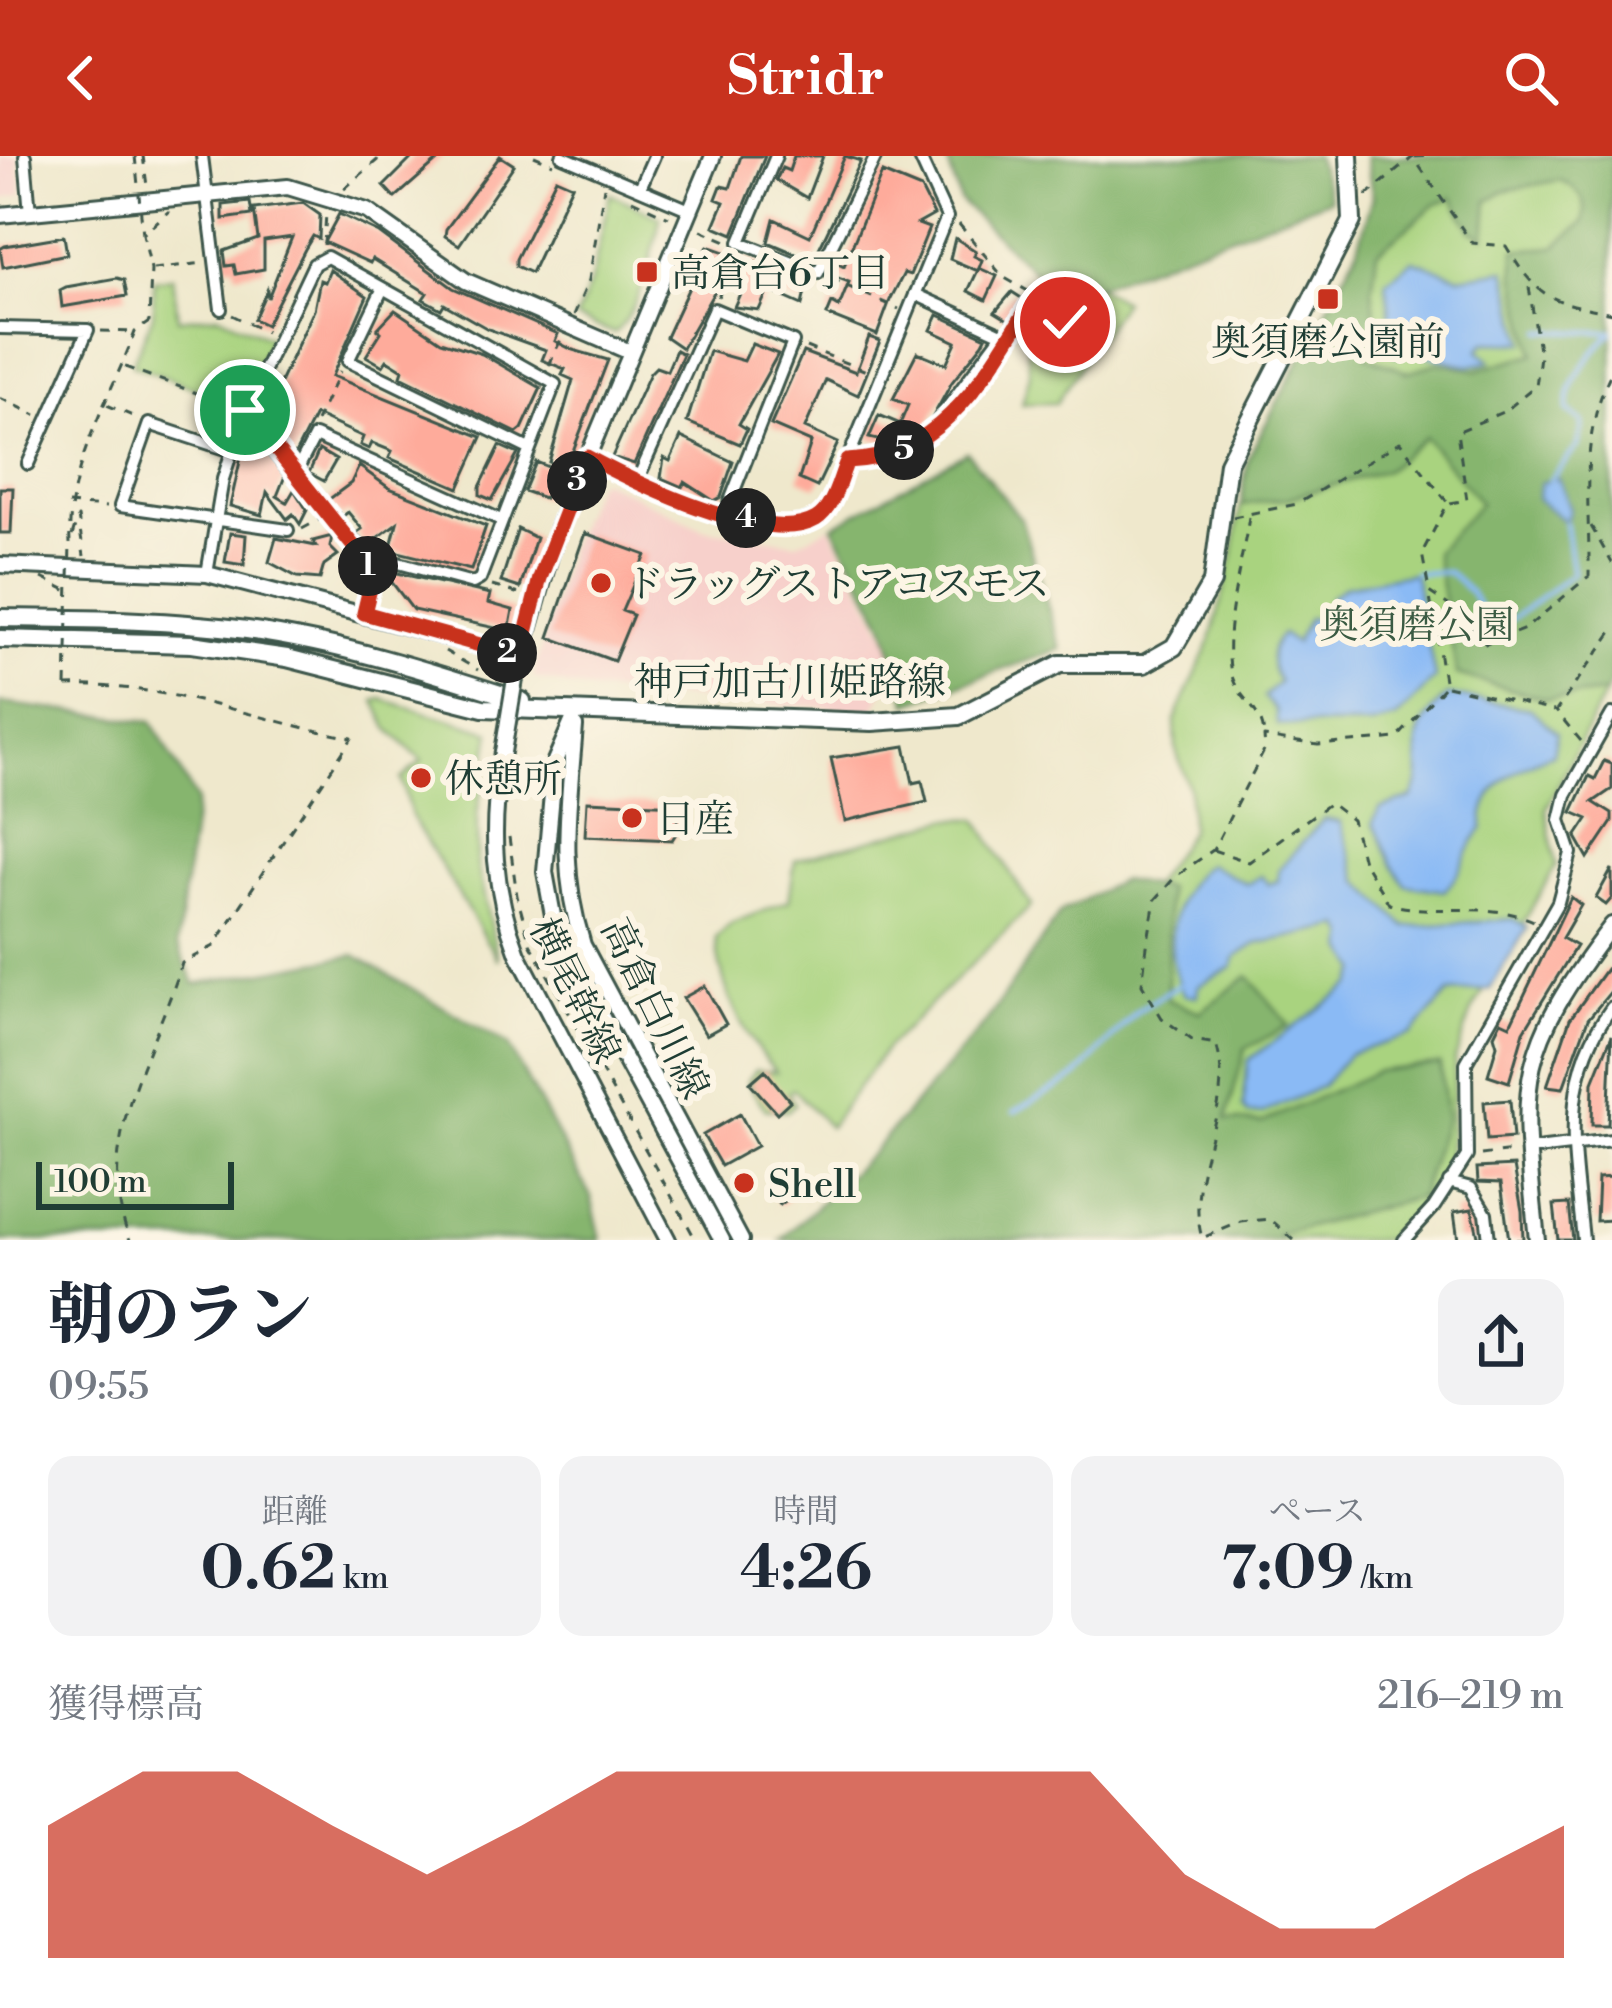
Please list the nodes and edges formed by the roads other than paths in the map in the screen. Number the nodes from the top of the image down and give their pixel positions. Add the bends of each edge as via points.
1 (25, 156) edge
2 (202, 156) edge
3 (654, 156) edge
4 (713, 156) edge
5 (776, 156) edge
6 (876, 156) edge
7 (919, 156) edge
8 (1348, 156) edge
9 (572, 158) edge
10 (640, 188) junction
11 (205, 195) junction
12 (690, 210) junction
13 (30, 213) junction
14 (0, 215) edge
15 (382, 290) junction
16 (915, 294) junction
17 (221, 309) road end
18 (0, 328) edge
19 (630, 352) junction
20 (946, 415) road end
21 (529, 449) junction
22 (231, 451) junction
23 (587, 457) junction
24 (28, 464) dead end
25 (636, 483) junction
26 (724, 516) junction
27 (214, 520) junction
28 (501, 520) junction
29 (288, 530) road end
30 (0, 566) edge
31 (374, 572) junction
32 (207, 574) junction
33 (364, 613) junction
34 (0, 618) edge
35 (0, 639) edge
36 (520, 656) junction
37 (1612, 714) edge
38 (575, 715) junction
39 (1612, 925) edge
40 (1612, 1006) edge
41 (1612, 1140) edge
42 (1574, 1144) junction
43 (1524, 1150) junction
44 (1449, 1182) junction
45 (668, 1240) edge
46 (722, 1240) edge
47 (741, 1240) edge
48 (1404, 1240) edge
49 (1489, 1240) edge
50 (1537, 1240) edge
51 (1583, 1240) edge

1 - 13 street
2 - 11 street
3 - 10 street
4 - 12 street, 横尾幹線
5 - 6 street via 740,242 818,273
7 - 16 street via 947,217
8 - 38 main road, 神戸加古川姫路線 via 1354,202 1340,247 1228,463 1212,582 1174,646 1144,664 1060,664 979,708 922,720
9 - 10 street
10 - 12 street
11 - 13 street
11 - 17 street
11 - 19 street via 288,187 335,197 392,226 466,281
12 - 19 street, 横尾幹線
13 - 14 street
15 - 21 street via 555,384
15 - 21 street via 348,361
15 - 22 street via 322,257 314,264
16 - 20 street via 1002,334
16 - 26 street via 828,507 790,528
18 - 24 street via 88,331
19 - 23 street, 横尾幹線
21 - 28 street
22 - 27 street
22 - 27 street via 149,424 120,506
23 - 25 street
23 - 36 street, 横尾幹線
25 - 26 street
25 - 26 street via 713,309 793,342
27 - 29 street
27 - 32 street
28 - 31 street via 476,581 391,561
28 - 31 street via 315,436 295,474
30 - 32 street
31 - 33 street
32 - 33 street
33 - 36 street
34 - 38 main road, 神戸加古川姫路線 via 250,631 399,663
35 - 38 main road, 神戸加古川姫路線 via 192,644 287,658 483,707
36 - 45 street, 横尾幹線, bridge via 494,871 504,917
37 - 44 street via 1566,795 1560,820 1571,853 1558,902 1466,1063 1467,1156
38 - 46 street, 高倉白川線 via 555,761 545,872 556,932
38 - 47 street, 高倉白川線 via 564,845 572,910
39 - 43 street via 1540,1034 1528,1076
40 - 42 street via 1583,1051
41 - 42 street
42 - 43 street
42 - 51 street
43 - 50 street
44 - 48 street
44 - 49 street via 1471,1188

